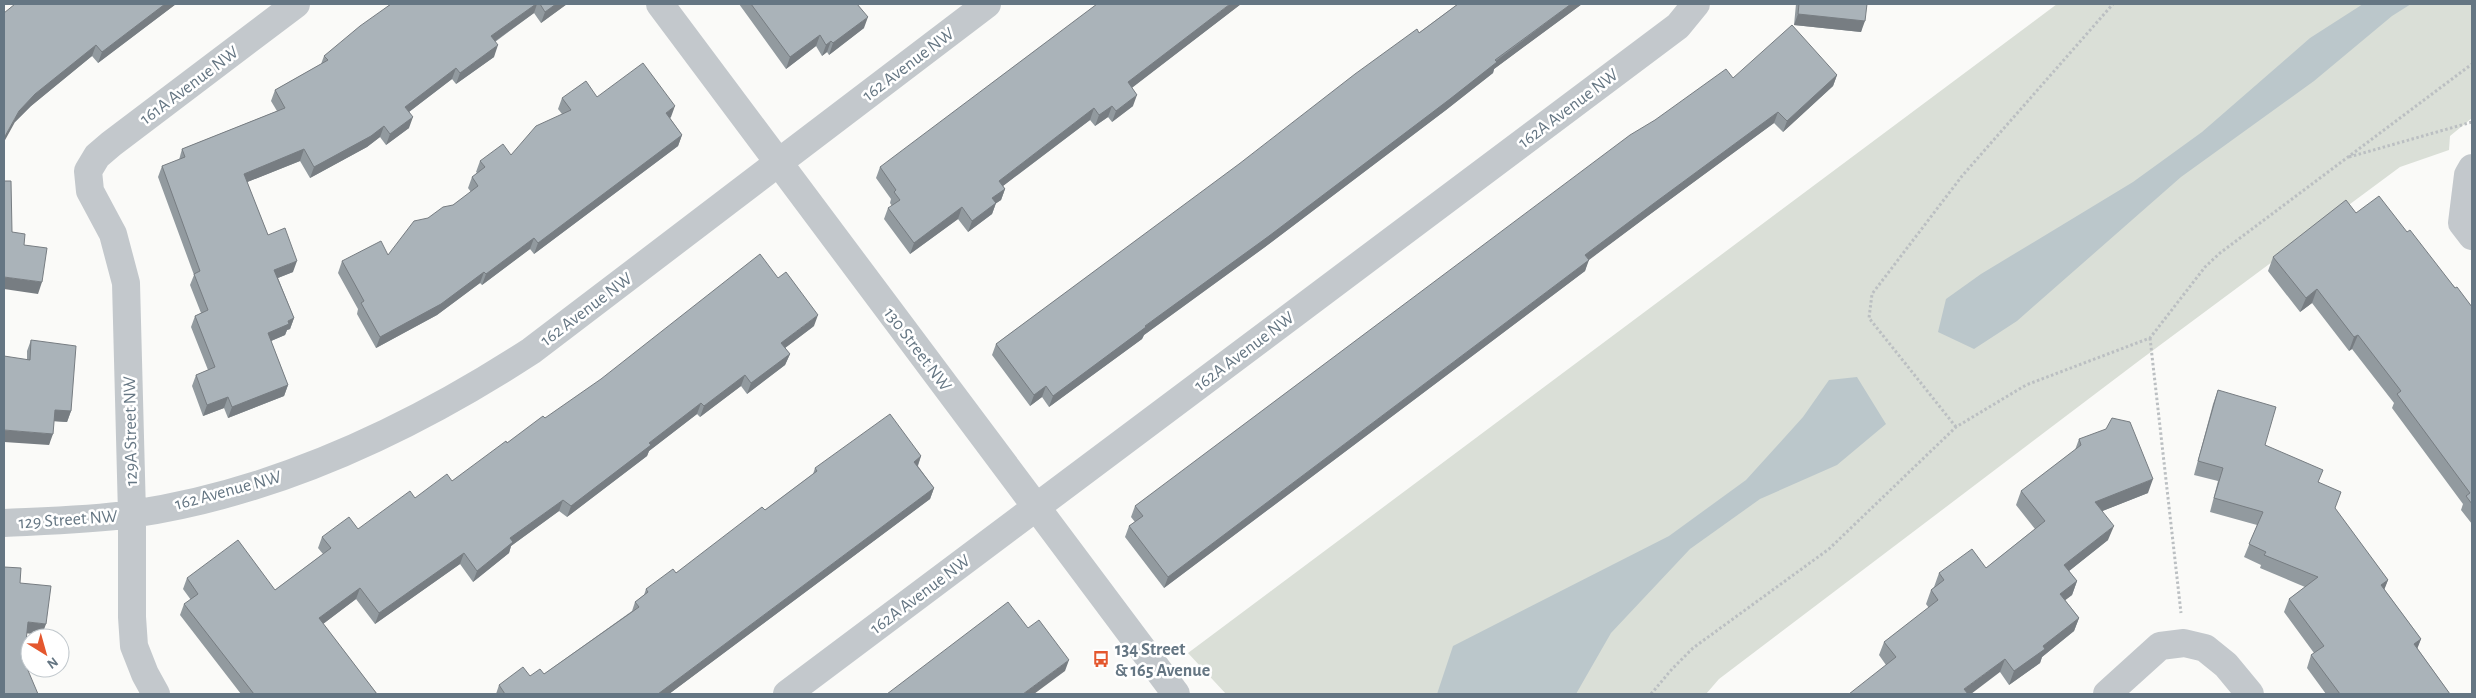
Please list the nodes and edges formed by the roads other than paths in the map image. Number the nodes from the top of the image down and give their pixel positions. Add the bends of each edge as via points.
1 (296, 4) edge
2 (660, 4) edge
3 (986, 4) edge
4 (1696, 4) edge
5 (779, 162) junction
6 (2472, 168) edge
7 (88, 171) joint
8 (2472, 236) edge
9 (1036, 507) junction
10 (132, 514) junction
11 (4, 523) edge
12 (156, 694) edge
13 (787, 694) edge
14 (1176, 694) edge
15 (2107, 694) edge
16 (2250, 694) edge

1 - 7 street, 161A Avenue NW via 111,144 97,156
2 - 5 street, 130 Street NW
3 - 5 street, 162 Avenue NW
4 - 9 street, 162A Avenue NW via 1670,32
5 - 9 street, 130 Street NW
5 - 10 street, 162 Avenue NW via 531,350 474,388 348,451 271,480
6 - 8 street via 2468,175 2462,223
7 - 10 street, 129A Street NW via 90,191 112,234 126,283
9 - 13 street, 162A Avenue NW
9 - 14 street, 130 Street NW
10 - 11 street, 129 Street NW
10 - 12 street, 129A Street NW via 134,646
15 - 16 street via 2160,646 2184,643 2205,648 2226,665

